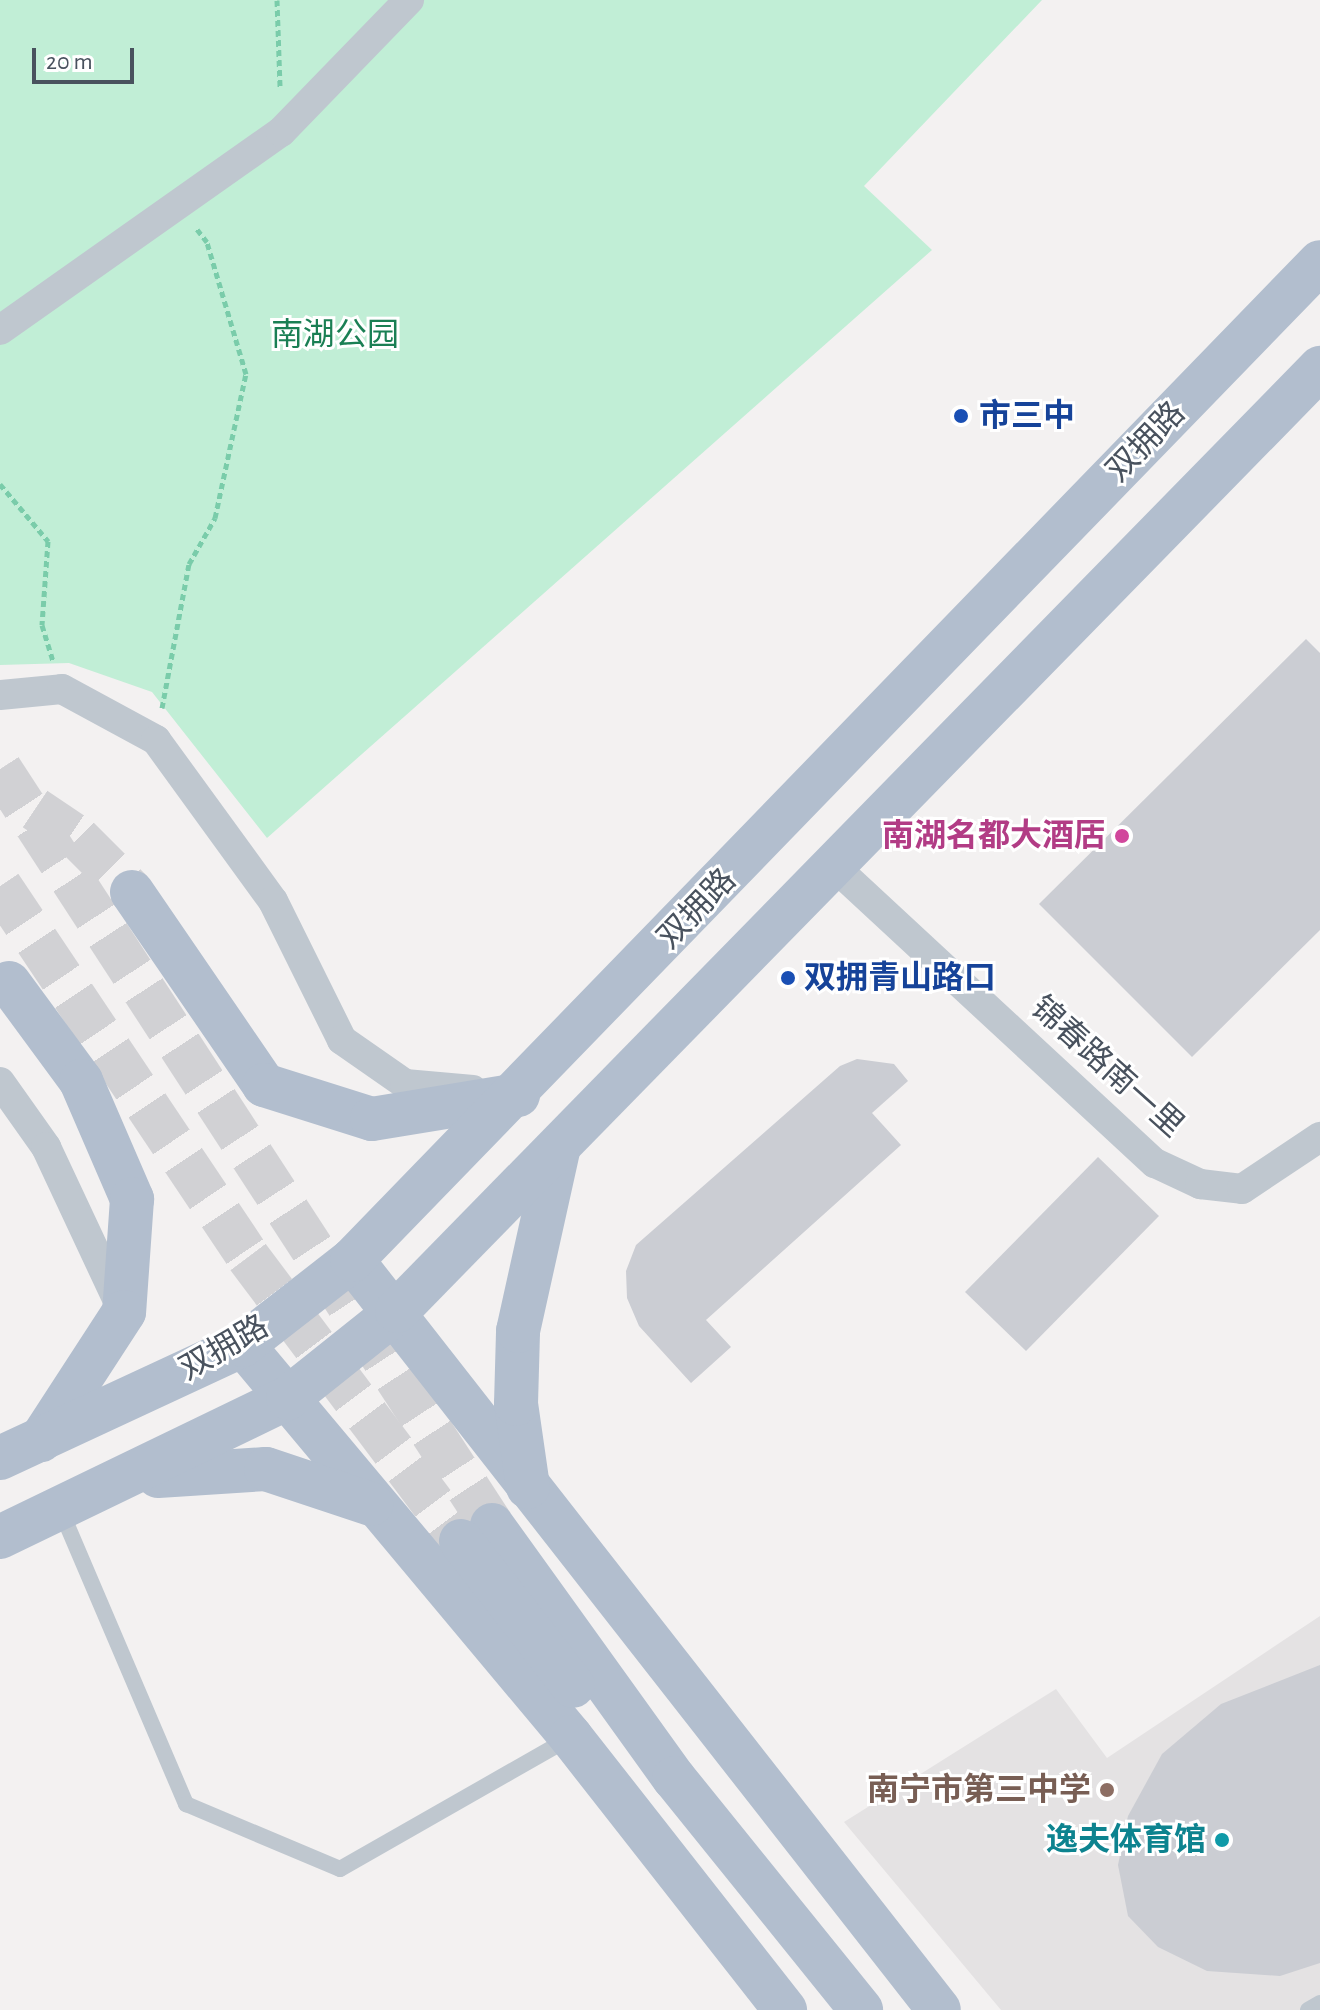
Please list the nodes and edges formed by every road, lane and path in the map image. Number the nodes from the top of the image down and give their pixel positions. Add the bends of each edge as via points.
1 (277, 0) edge
2 (409, 0) edge
3 (281, 132) junction
4 (179, 207) junction
5 (1320, 262) edge
6 (0, 330) edge
7 (1320, 368) edge
8 (0, 484) edge
9 (62, 689) junction
10 (0, 695) edge
11 (156, 740) junction
12 (837, 869) junction
13 (132, 892) tunnel mouth
14 (9, 983) dead end
15 (0, 1082) edge
16 (518, 1095) junction
17 (1320, 1137) edge
18 (558, 1150) junction
19 (352, 1260) junction
20 (397, 1311) junction
21 (124, 1312) junction
22 (243, 1345) junction
23 (288, 1398) junction
24 (41, 1440) junction
25 (0, 1458) edge
26 (124, 1481) junction
27 (529, 1493) junction
28 (371, 1504) junction
29 (61, 1509) junction
30 (0, 1537) edge
31 (571, 1737) junction
32 (1320, 2003) edge
33 (785, 2010) edge
34 (825, 2010) edge
35 (861, 2010) edge
36 (939, 2010) edge
37 (1308, 2010) edge

1 - 3 path
2 - 3 street
3 - 4 street
4 - 6 street
4 - 11 path via 207,242 246,374 215,518 189,564
5 - 16 main road, 双拥路
7 - 12 main road
8 - 9 path via 48,541 42,625
9 - 10 street
9 - 11 street
11 - 16 street via 273,901 342,1040 405,1084
12 - 17 street, 锦春路南一里 via 1155,1163 1200,1184 1242,1189
12 - 18 main road
13 - 16 main road via 264,1085 372,1119
14 - 21 main road via 81,1081 132,1199
15 - 21 street via 46,1147
16 - 19 main road, 双拥路
18 - 20 main road
18 - 27 main road via 518,1331 516,1404
19 - 20 main road
19 - 22 main road, 双拥路
20 - 23 main road
20 - 27 main road
21 - 24 main road
22 - 23 main road
22 - 24 main road, 双拥路
23 - 26 main road
23 - 28 main road
24 - 25 main road, 双拥路
26 - 28 main road via 266,1469
26 - 29 main road
27 - 36 main road
28 - 31 main road
29 - 30 main road
29 - 31 lane via 186,1804 340,1869
31 - 33 main road
32 - 37 lane
34 - 35 main road via 476,1533

